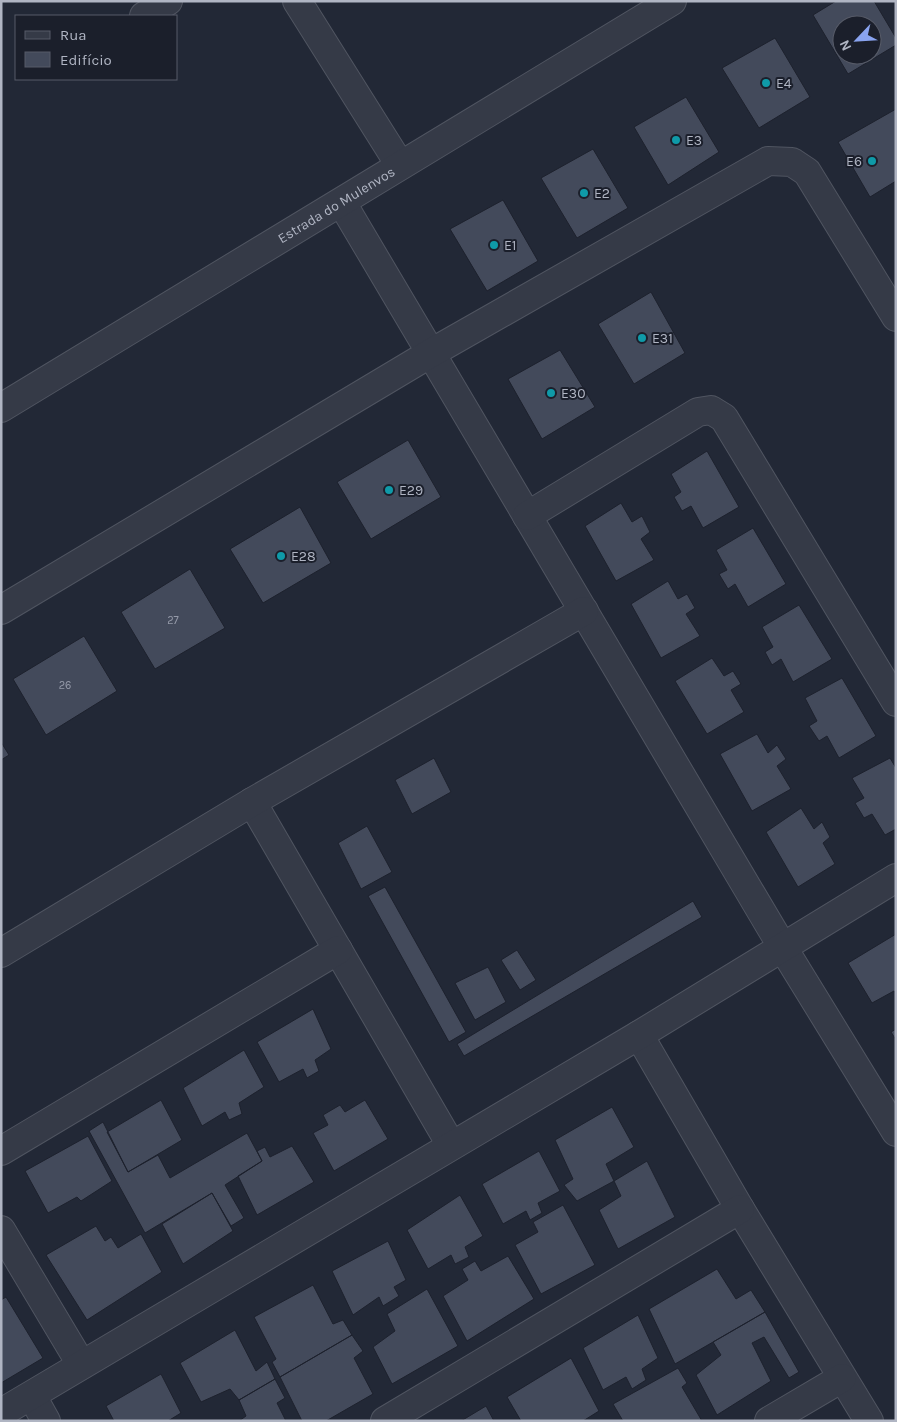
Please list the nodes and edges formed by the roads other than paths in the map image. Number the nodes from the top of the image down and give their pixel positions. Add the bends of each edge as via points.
1 (168, 1) edge
2 (297, 1) edge
3 (672, 1) edge
4 (146, 15) edge
5 (400, 165) junction
6 (342, 203) junction
7 (896, 317) edge
8 (431, 353) junction
9 (1, 408) edge
10 (527, 516) junction
11 (1, 610) edge
12 (584, 611) junction
13 (896, 702) edge
14 (252, 802) junction
15 (896, 878) edge
16 (783, 948) junction
17 (338, 950) junction
18 (1, 953) edge
19 (639, 1035) junction
20 (892, 1119) edge
21 (451, 1145) junction
22 (1, 1151) edge
23 (740, 1209) junction
24 (1, 1230) edge
25 (81, 1364) junction
26 (842, 1378) junction
27 (32, 1396) junction
28 (1, 1413) edge
29 (46, 1421) edge
30 (385, 1421) edge
31 (769, 1421) edge
32 (869, 1421) edge

1 - 4 street
2 - 5 street
3 - 5 street, Estrada do Mulenvos
5 - 6 street, Estrada do Mulenvos
6 - 8 street
6 - 9 street, Estrada do Mulenvos
7 - 8 street via 807,172 792,162 768,161
8 - 10 street
8 - 11 street
10 - 12 street
10 - 13 street via 698,412 714,412 724,418
12 - 14 street
12 - 16 street
14 - 17 street
14 - 18 street
15 - 16 street
16 - 19 street
16 - 20 street
17 - 21 street
17 - 22 street
19 - 21 street
19 - 23 street
21 - 25 street
23 - 26 street
23 - 30 street
24 - 25 street
25 - 27 street
26 - 31 street
26 - 32 street
27 - 28 street
27 - 29 street

